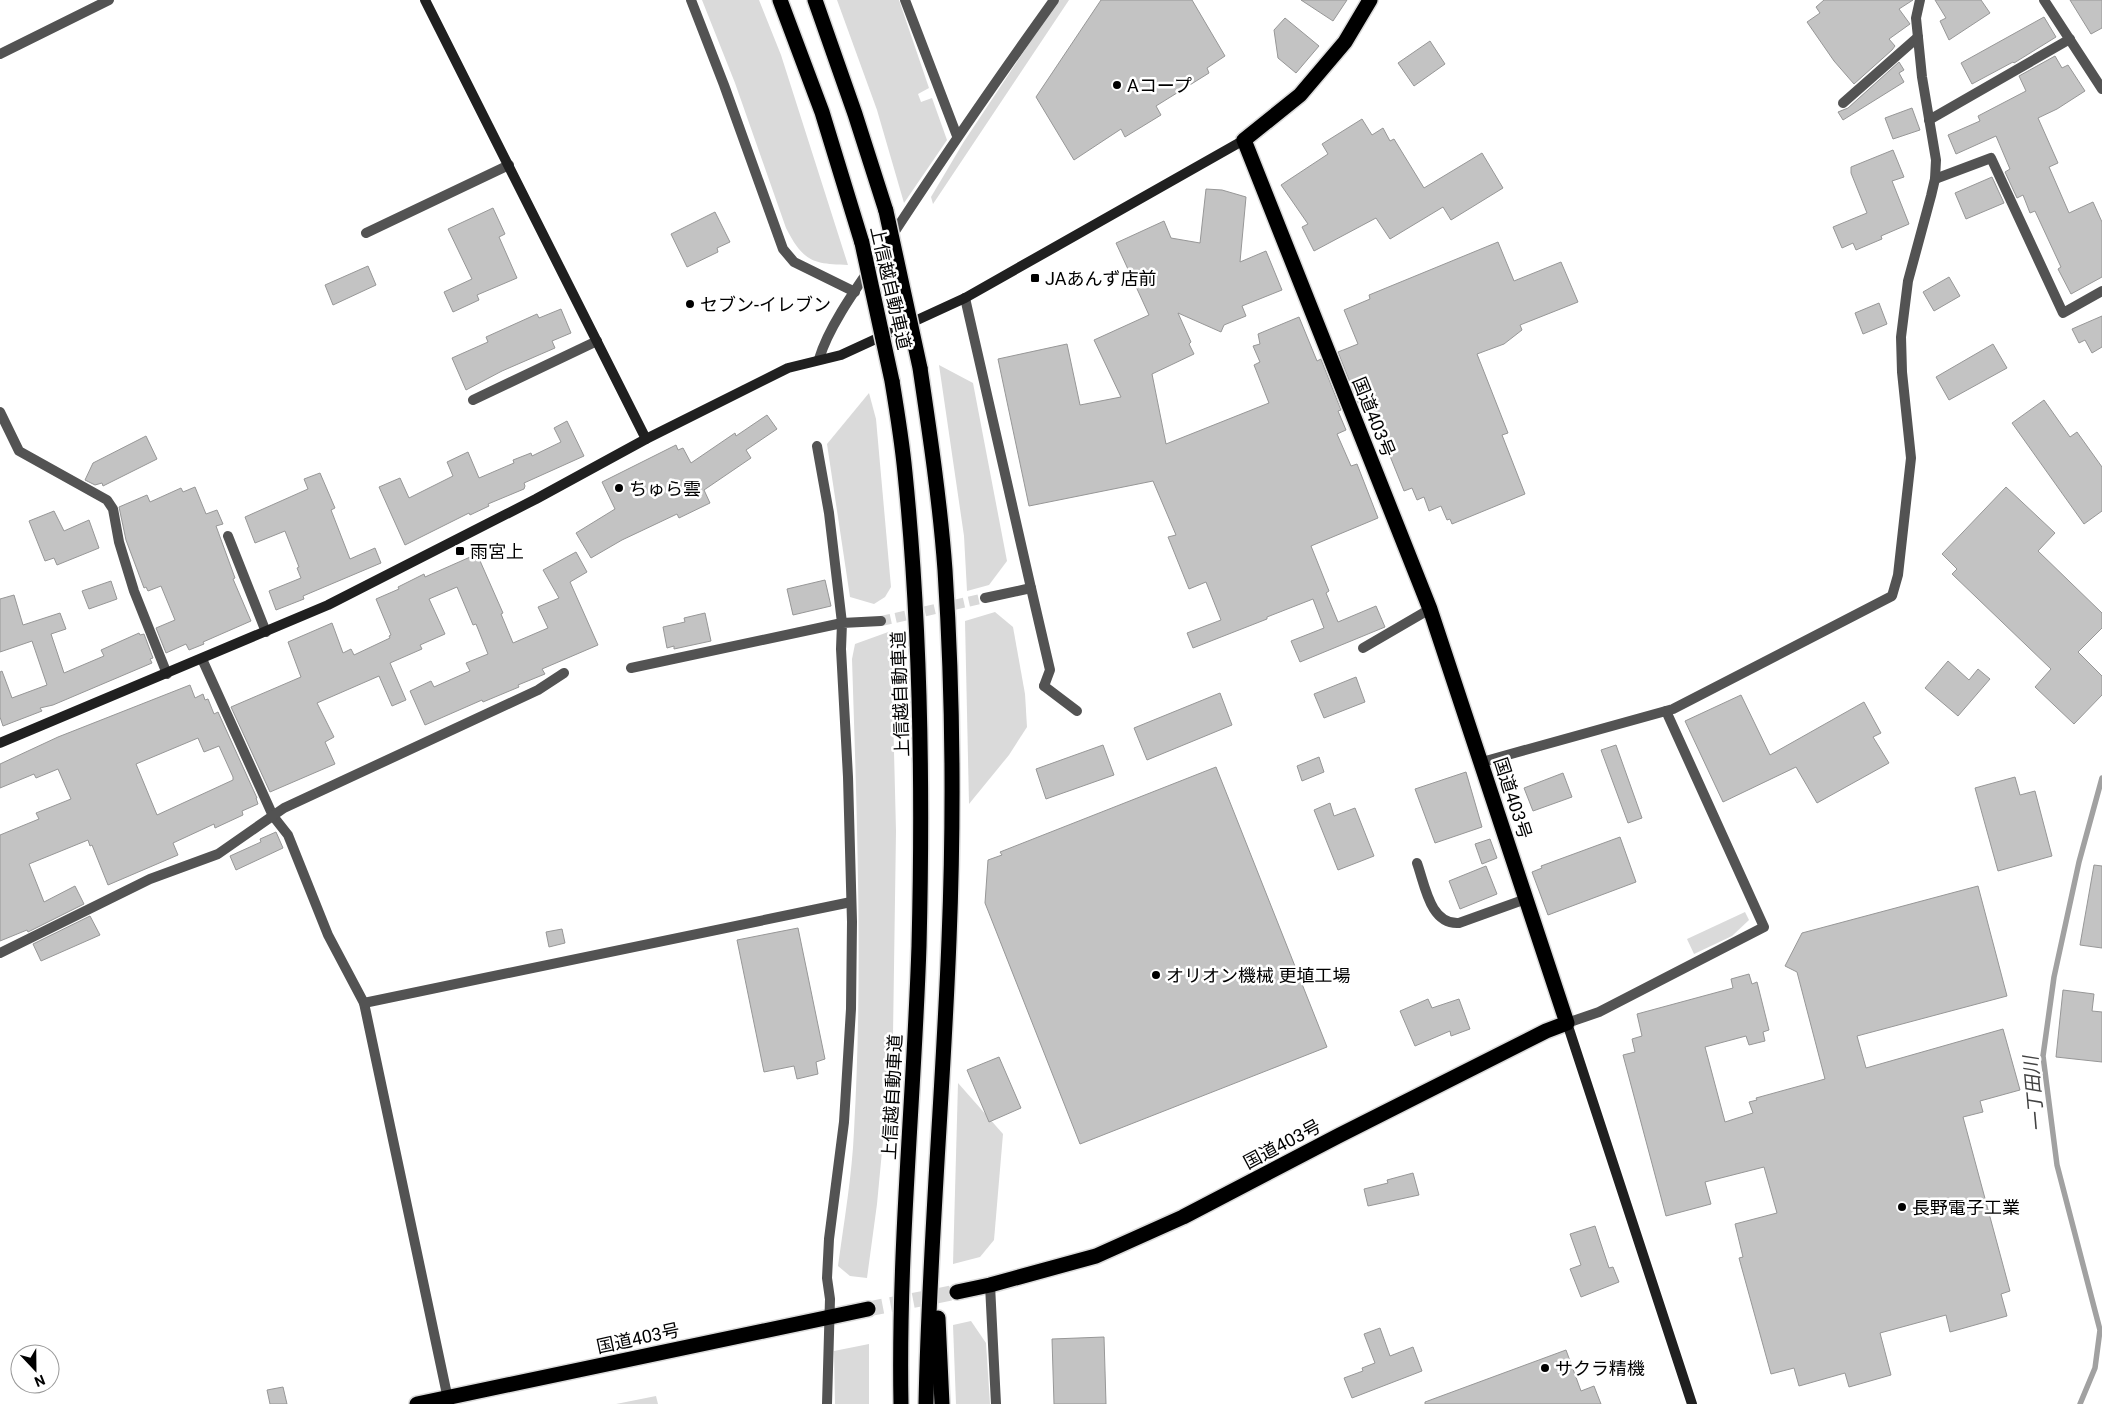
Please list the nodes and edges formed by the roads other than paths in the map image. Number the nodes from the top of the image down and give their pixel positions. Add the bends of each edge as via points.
1 (109, 0) edge
2 (425, 0) edge
3 (691, 0) edge
4 (780, 0) edge
5 (815, 0) edge
6 (905, 0) edge
7 (1054, 0) edge
8 (1370, 0) edge
9 (1920, 0) edge
10 (2044, 0) edge
11 (1918, 37) junction
12 (2070, 39) junction
13 (0, 54) edge
14 (2102, 89) edge
15 (1843, 103) dead end
16 (1929, 120) junction
17 (958, 136) junction
18 (1244, 140) junction
19 (509, 164) junction
20 (1935, 179) junction
21 (366, 233) dead end
22 (855, 292) junction
23 (2101, 293) edge
24 (965, 298) junction
25 (597, 340) junction
26 (819, 359) junction
27 (473, 400) dead end
28 (0, 412) edge
29 (646, 439) junction
30 (817, 446) dead end
31 (228, 536) dead end
32 (1031, 588) junction
33 (985, 598) tunnel mouth
34 (1430, 609) junction
35 (882, 621) tunnel mouth
36 (842, 624) junction
37 (266, 632) junction
38 (1363, 648) dead end
39 (202, 659) junction
40 (632, 668) dead end
41 (564, 673) dead end
42 (167, 674) junction
43 (1077, 710) dead end
44 (1666, 711) junction
45 (0, 743) edge
46 (1482, 762) junction
47 (273, 816) junction
48 (1416, 863) dead end
49 (1526, 899) junction
50 (851, 902) junction
51 (0, 952) edge
52 (364, 1004) junction
53 (1567, 1022) junction
54 (935, 1169) junction
55 (904, 1224) junction
56 (990, 1285) junction
57 (957, 1292) tunnel mouth
58 (868, 1309) tunnel mouth
59 (830, 1317) junction
60 (448, 1400) edge
61 (417, 1404) edge
62 (827, 1404) edge
63 (893, 1404) edge
64 (901, 1404) edge
65 (926, 1404) edge
66 (942, 1404) edge
67 (996, 1404) edge
68 (1692, 1404) edge

1 - 13 street
2 - 19 street
3 - 22 street via 783,249 794,262
4 - 55 highway, 上信越自動車道, bridge via 822,112 862,243 892,381 905,470 919,655 921,759 918,948
5 - 54 highway, 上信越自動車道, bridge via 886,211 920,368 935,470 945,568 952,752 949,941
6 - 17 street
7 - 17 street
8 - 18 highway via 1345,42 1300,95
9 - 11 street via 1916,18
10 - 12 street
11 - 15 street
11 - 16 street
12 - 14 street
12 - 16 street
16 - 20 street via 1936,160
17 - 22 street
18 - 24 street
18 - 34 highway, 国道403号
19 - 21 street
19 - 25 street
20 - 23 street via 1991,158 2063,313
20 - 44 street via 1908,281 1901,337 1911,458 1898,575 1892,596
22 - 26 street via 823,344
24 - 26 street via 841,355
24 - 32 street
25 - 27 street
25 - 29 street
26 - 29 street via 788,368
28 - 42 street via 19,451 107,500 113,509 134,591
29 - 37 street via 328,605
30 - 36 street via 830,514
31 - 37 street
32 - 33 street
32 - 43 street via 1050,670 1044,686
34 - 38 street
34 - 46 highway, 国道403号
35 - 36 street
36 - 40 street
36 - 50 street
37 - 39 street
39 - 42 street
39 - 47 street
41 - 47 street via 538,690 284,808
42 - 45 street
44 - 46 street
44 - 53 street via 1764,927 1599,1012
46 - 49 highway, 国道403号
47 - 51 street via 218,854 150,878
47 - 52 street via 288,835 328,935
48 - 49 street via 1436,914 1452,924
49 - 53 highway, 国道403号
50 - 52 street
50 - 59 street via 848,1081 829,1239
52 - 60 street
53 - 56 highway, 国道403号 via 1183,1217 1096,1256
53 - 68 street
54 - 65 highway, 上信越自動車道
54 - 66 highway
55 - 63 highway via 894,1336
55 - 64 highway, 上信越自動車道
56 - 57 highway, 国道403号
56 - 67 street
58 - 59 highway, 国道403号
59 - 60 highway, 国道403号
59 - 62 street
60 - 61 highway, 国道403号

